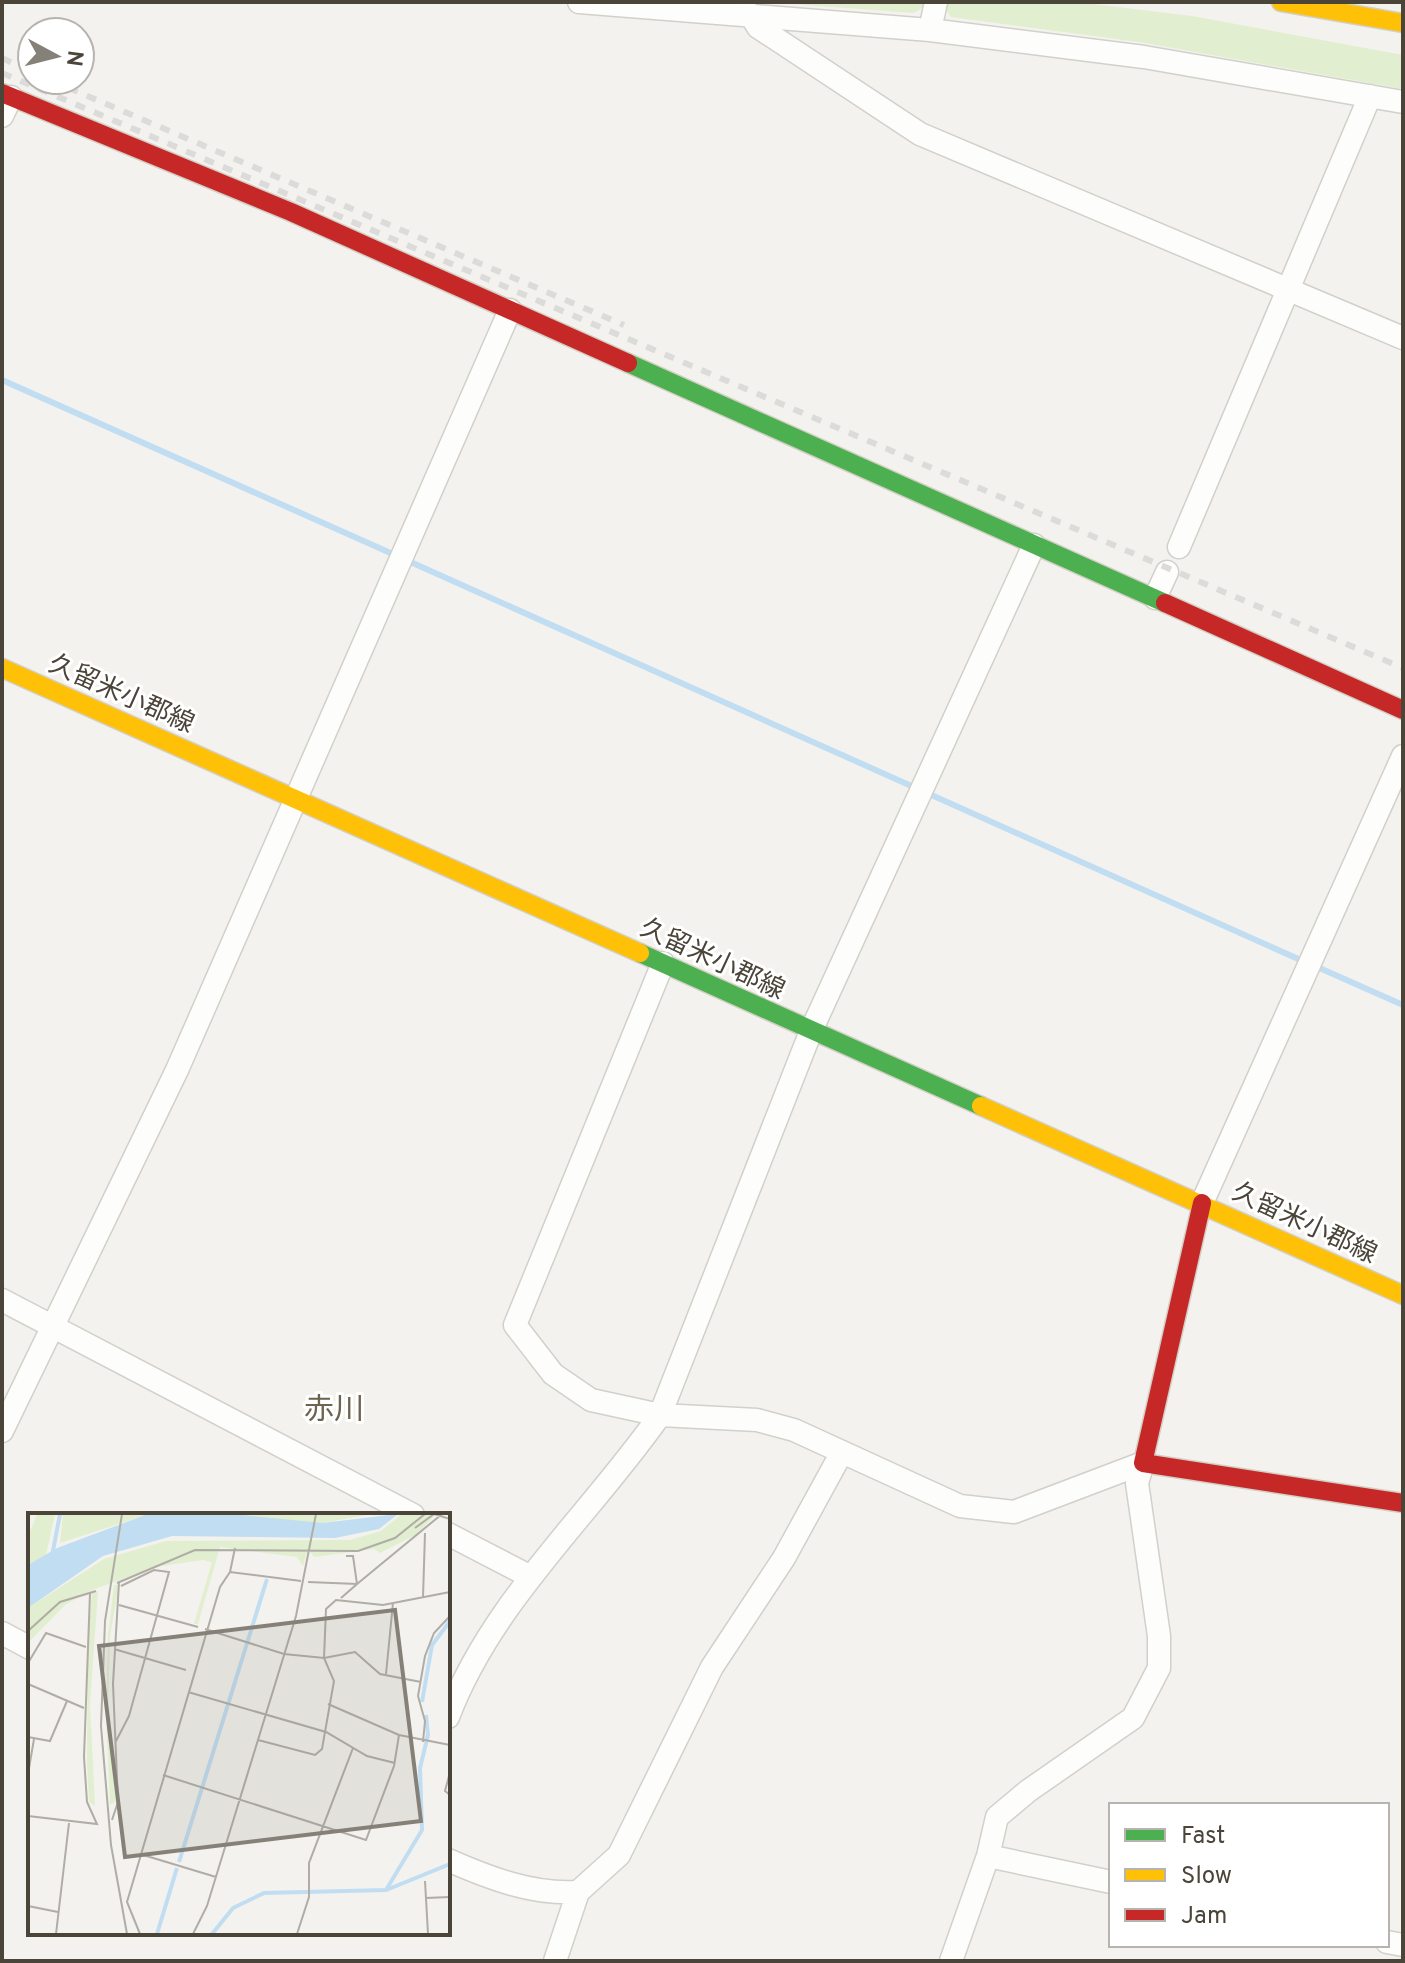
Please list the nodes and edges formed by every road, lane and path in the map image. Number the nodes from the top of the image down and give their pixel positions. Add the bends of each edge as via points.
1 (579, 2) edge
2 (936, 2) edge
3 (1281, 2) edge
4 (750, 14) junction
5 (1403, 23) edge
6 (930, 30) junction
7 (1370, 96) junction
8 (5, 102) edge
9 (1403, 102) edge
10 (1290, 291) junction
11 (510, 310) junction
12 (1403, 338) edge
13 (1034, 545) junction
14 (1179, 547) dead end
15 (1167, 572) dead end
16 (1155, 598) junction
17 (2, 668) edge
18 (1403, 710) edge
19 (1403, 756) edge
20 (295, 798) junction
21 (663, 963) junction
22 (811, 1031) junction
23 (1202, 1203) junction
24 (1403, 1295) edge
25 (2, 1300) edge
26 (54, 1327) junction
27 (660, 1415) junction
28 (2, 1431) edge
29 (842, 1452) junction
30 (1143, 1463) junction
31 (1403, 1503) edge
32 (409, 1513) edge
33 (450, 1535) edge
34 (531, 1577) junction
35 (2, 1633) edge
36 (28, 1647) edge
37 (450, 1712) edge
38 (988, 1856) junction
39 (450, 1861) edge
40 (1109, 1882) edge
41 (578, 1892) junction
42 (555, 1961) edge
43 (951, 1961) edge

1 - 4 street
2 - 6 street
3 - 5 main road
4 - 6 street
4 - 10 street via 758,27 920,134
6 - 7 street via 1144,57
7 - 9 street
7 - 10 street
8 - 11 main road via 291,212
10 - 12 street
10 - 14 street
11 - 13 main road
11 - 20 street
13 - 16 main road
13 - 22 street
15 - 16 street
16 - 18 main road
17 - 20 main road, 久留米小郡線
19 - 23 street
20 - 21 main road, 久留米小郡線
20 - 26 street via 177,1070
21 - 22 main road, 久留米小郡線
21 - 27 street via 515,1325 573,1391
22 - 23 main road, 久留米小郡線
22 - 27 street
23 - 24 main road, 久留米小郡線
23 - 30 main road
25 - 26 street
26 - 28 street
26 - 32 street
27 - 29 street via 757,1420
27 - 34 street
29 - 30 street via 960,1506 1014,1512
29 - 41 street via 784,1558 712,1667 619,1855
30 - 31 main road
30 - 38 street via 1137,1483 1159,1668 1133,1718 997,1817
33 - 34 street
34 - 37 street via 472,1663
35 - 36 street
38 - 40 street
38 - 43 street
39 - 41 street via 552,1894
41 - 42 street

